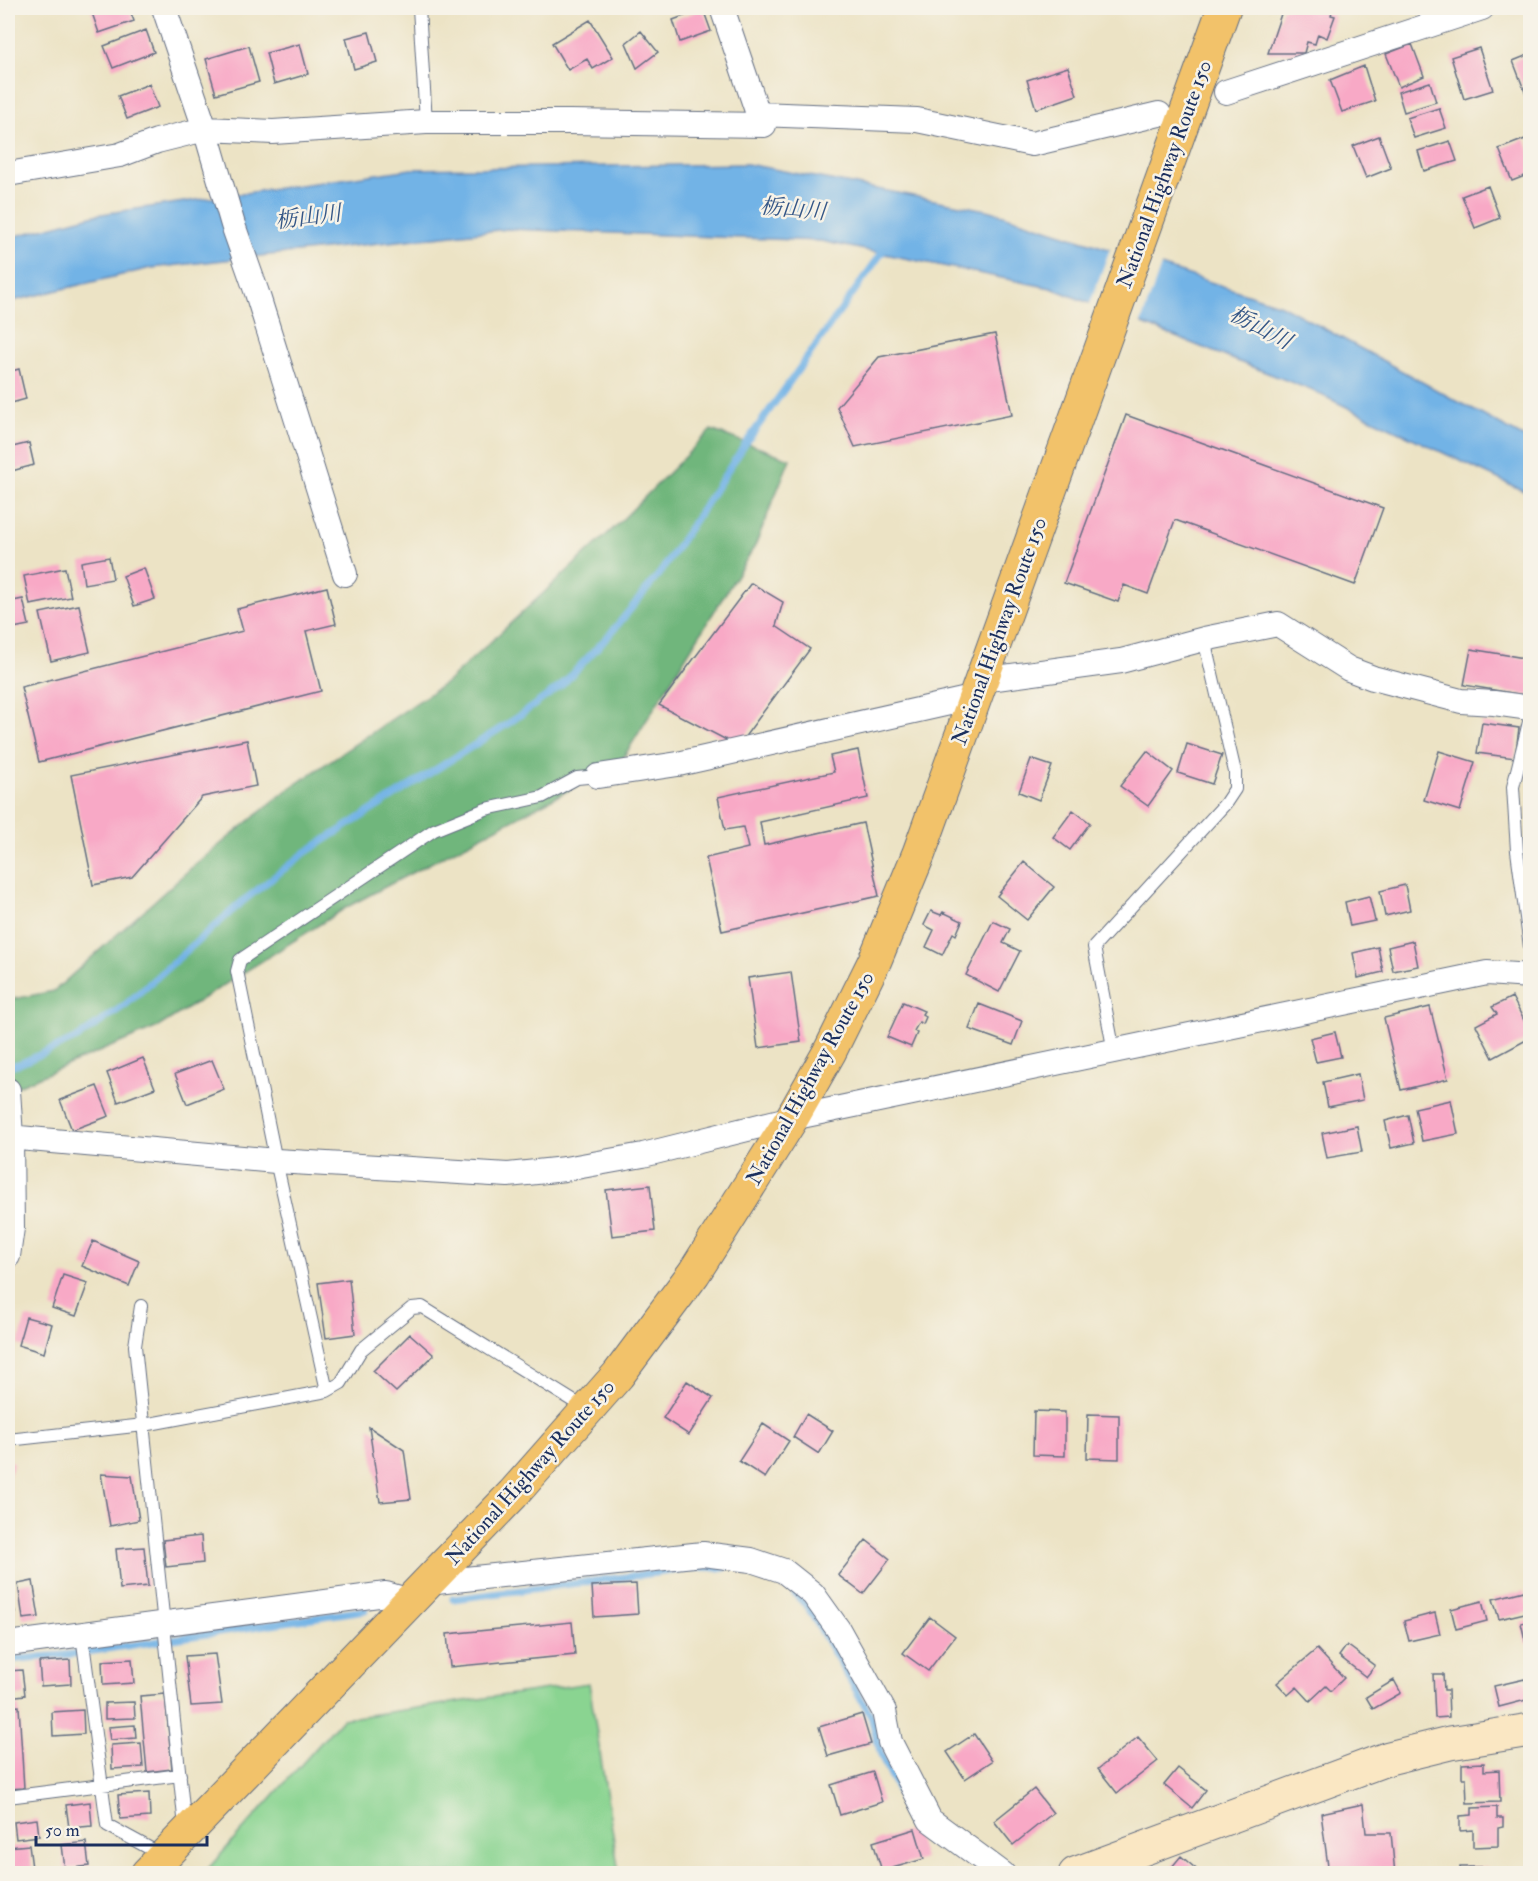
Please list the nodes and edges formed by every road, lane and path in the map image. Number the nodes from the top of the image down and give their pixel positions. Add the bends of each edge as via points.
1 (164, 8) edge
2 (419, 8) edge
3 (722, 8) edge
4 (1224, 8) edge
5 (1482, 8) edge
6 (1226, 92) dead end
7 (758, 114) junction
8 (1160, 114) dead end
9 (426, 122) junction
10 (208, 140) junction
11 (8, 174) edge
12 (345, 573) dead end
13 (1204, 639) junction
14 (979, 689) junction
15 (1530, 708) edge
16 (1530, 718) edge
17 (598, 776) joint
18 (1530, 947) edge
19 (1530, 976) edge
20 (1114, 1052) junction
21 (9, 1096) edge
22 (792, 1118) junction
23 (9, 1137) edge
24 (276, 1161) junction
25 (8, 1256) edge
26 (141, 1306) dead end
27 (327, 1391) junction
28 (587, 1409) junction
29 (144, 1425) junction
30 (8, 1440) edge
31 (419, 1592) junction
32 (165, 1625) junction
33 (82, 1635) junction
34 (8, 1644) edge
35 (1530, 1730) edge
36 (180, 1775) junction
37 (103, 1785) junction
38 (8, 1797) edge
39 (186, 1833) junction
40 (155, 1865) edge
41 (1003, 1874) edge
42 (1075, 1874) edge

1 - 10 street
2 - 9 lane
3 - 7 street
4 - 14 highway, National Highway Route 150
5 - 6 street
7 - 8 street via 917,120 1032,144
7 - 9 street via 764,125
9 - 10 street
10 - 11 street via 157,141 120,155
10 - 12 street
13 - 14 street via 1121,661
13 - 15 street via 1278,624 1349,669 1373,678 1461,701
13 - 20 lane via 1235,772 1235,789 1094,947
14 - 17 street via 678,764
14 - 22 highway, National Highway Route 150 via 875,960
16 - 18 lane via 1513,787
17 - 24 lane via 577,778 542,797 486,809 434,830 240,960 237,971
19 - 20 street via 1488,972
20 - 22 street
21 - 23 street
22 - 24 street via 643,1155 508,1175
22 - 28 highway, National Highway Route 150 via 694,1273 618,1375
23 - 24 street
23 - 25 street via 12,1228
24 - 27 lane
26 - 29 lane via 135,1346
27 - 28 lane via 341,1383 361,1350 412,1308 422,1307
27 - 29 lane
28 - 31 highway, National Highway Route 150
29 - 30 lane
29 - 32 lane
31 - 32 street
31 - 39 highway, National Highway Route 150
31 - 41 street via 703,1554 751,1560 784,1571 813,1594 838,1629 884,1711 890,1742 930,1820
32 - 33 street
32 - 36 lane
33 - 34 street
33 - 37 lane
35 - 42 street via 1389,1758
36 - 37 lane
36 - 39 lane
37 - 38 lane
37 - 40 lane via 107,1825
39 - 40 highway, National Highway Route 150

